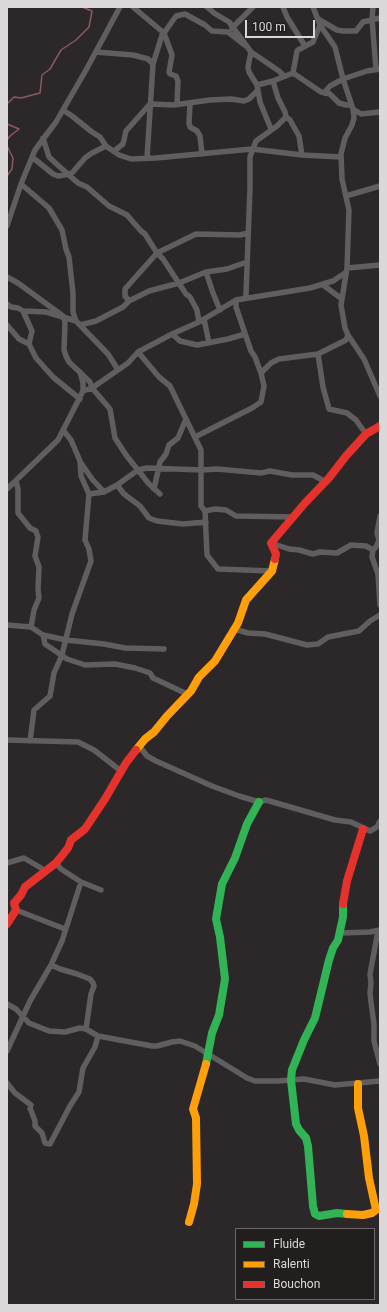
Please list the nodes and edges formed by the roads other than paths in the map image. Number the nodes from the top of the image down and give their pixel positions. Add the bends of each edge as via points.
1 (120, 7) edge
2 (133, 7) edge
3 (207, 7) edge
4 (253, 7) edge
5 (283, 7) edge
6 (312, 7) edge
7 (373, 7) edge
8 (380, 18) edge
9 (317, 19) junction
10 (372, 19) junction
11 (320, 25) junction
12 (234, 26) junction
13 (164, 32) junction
14 (228, 32) junction
15 (246, 46) junction
16 (305, 46) junction
17 (96, 52) junction
18 (251, 52) junction
19 (153, 64) junction
20 (378, 69) edge
21 (293, 73) junction
22 (284, 76) junction
23 (343, 79) junction
24 (273, 81) junction
25 (258, 88) junction
26 (324, 93) junction
27 (190, 103) junction
28 (150, 104) junction
29 (177, 104) junction
30 (352, 107) junction
31 (63, 110) junction
32 (380, 112) edge
33 (366, 114) junction
34 (286, 117) junction
35 (352, 125) junction
36 (272, 130) junction
37 (43, 138) junction
38 (106, 146) junction
39 (252, 149) junction
40 (114, 152) junction
41 (202, 154) junction
42 (302, 155) junction
43 (32, 157) junction
44 (341, 157) junction
45 (147, 158) junction
46 (68, 174) junction
47 (21, 184) junction
48 (380, 186) edge
49 (346, 196) junction
50 (7, 226) edge
51 (248, 233) junction
52 (156, 253) junction
53 (247, 262) junction
54 (380, 265) edge
55 (346, 271) junction
56 (206, 272) junction
57 (7, 277) edge
58 (179, 283) junction
59 (323, 285) junction
60 (245, 298) junction
61 (342, 299) junction
62 (236, 300) junction
63 (129, 301) junction
64 (7, 304) edge
65 (220, 310) junction
66 (23, 311) junction
67 (63, 316) junction
68 (202, 320) junction
69 (78, 323) junction
70 (7, 325) edge
71 (172, 334) junction
72 (245, 334) junction
73 (348, 335) junction
74 (209, 342) junction
75 (29, 344) junction
76 (138, 352) junction
77 (318, 354) junction
78 (118, 370) junction
79 (79, 372) junction
80 (261, 373) junction
81 (92, 388) junction
82 (83, 392) junction
83 (380, 396) edge
84 (80, 399) junction
85 (186, 419) junction
86 (380, 426) edge
87 (64, 430) junction
88 (366, 434) junction
89 (195, 437) junction
90 (80, 461) junction
91 (159, 468) junction
92 (138, 470) junction
93 (202, 470) junction
94 (16, 481) junction
95 (326, 482) junction
96 (117, 485) junction
97 (7, 489) edge
98 (154, 489) junction
99 (104, 492) junction
100 (89, 494) junction
101 (160, 494) dead end
102 (205, 511) junction
103 (380, 516) edge
104 (294, 517) junction
105 (206, 522) junction
106 (379, 540) edge
107 (271, 543) junction
108 (373, 550) junction
109 (272, 571) junction
110 (380, 605) edge
111 (380, 615) edge
112 (7, 625) edge
113 (31, 627) junction
114 (234, 629) junction
115 (43, 635) junction
116 (66, 640) junction
117 (164, 649) dead end
118 (62, 655) junction
119 (186, 695) junction
120 (7, 740) edge
121 (30, 741) junction
122 (140, 747) junction
123 (121, 771) junction
124 (259, 802) junction
125 (380, 821) edge
126 (363, 829) junction
127 (7, 863) edge
128 (56, 863) junction
129 (46, 871) junction
130 (81, 882) junction
131 (100, 890) dead end
132 (16, 910) junction
133 (7, 924) edge
134 (65, 929) junction
135 (379, 930) edge
136 (340, 933) junction
137 (51, 965) junction
138 (7, 1004) edge
139 (23, 1016) junction
140 (86, 1029) junction
141 (98, 1036) junction
142 (7, 1051) edge
143 (208, 1054) junction
144 (380, 1064) edge
145 (290, 1080) junction
146 (380, 1081) edge
147 (7, 1083) edge
148 (358, 1084) junction
149 (189, 1222) dead end

1 - 17 street
2 - 13 street
3 - 12 street
4 - 12 street
5 - 16 street
6 - 9 street
7 - 10 street
8 - 10 street
9 - 10 street via 343,31 356,30 363,22
9 - 11 street
10 - 20 street
11 - 16 street via 313,42
11 - 23 street via 335,47
12 - 14 street
12 - 15 street
13 - 14 street via 176,16 185,14 212,31
13 - 19 street
13 - 29 street via 172,55 169,72 176,76 178,81
14 - 15 street
15 - 18 street
16 - 21 street via 297,51
17 - 19 street via 148,59
17 - 31 street
18 - 22 street
18 - 25 street via 248,67
19 - 28 street
20 - 23 street
21 - 22 street
21 - 26 street
22 - 24 street
23 - 26 street via 330,86
23 - 30 street
24 - 25 street
24 - 34 street
25 - 27 street via 244,101 231,99
25 - 36 street via 260,102
26 - 30 street via 330,94 339,103
27 - 29 street
27 - 41 street via 189,123 200,136
28 - 29 street
28 - 40 street via 126,131 124,144
28 - 45 street
30 - 33 street via 361,114
30 - 35 street
31 - 37 street
31 - 38 street via 100,137
32 - 33 street
33 - 35 street
34 - 36 street
34 - 42 street via 299,136
35 - 44 street via 345,138
36 - 39 street via 256,141
37 - 43 street
37 - 46 street via 49,156
38 - 40 street
38 - 46 street via 85,158 72,173
39 - 41 street
39 - 42 street
39 - 51 street
40 - 45 street via 131,159
41 - 45 street
42 - 44 street
43 - 46 street via 53,174
43 - 47 street
44 - 49 street
46 - 52 street via 109,206 127,215 145,234
47 - 50 street
47 - 69 street via 48,208 62,230 69,257 73,312
48 - 49 street
49 - 55 street via 349,210
51 - 52 street via 196,234
51 - 53 street
52 - 58 street
52 - 63 street via 125,289 125,296
53 - 56 street via 227,269
53 - 60 street
54 - 55 street
55 - 59 street
55 - 61 street
56 - 58 street
56 - 65 street
57 - 67 street
58 - 63 street via 149,291
58 - 68 street
59 - 60 street
59 - 61 street
60 - 62 street
61 - 73 street
62 - 65 street
62 - 72 street
63 - 69 street via 123,307 96,321
64 - 66 street
65 - 68 street
66 - 67 street
66 - 75 street via 32,331
67 - 69 street
67 - 79 street via 66,329 64,350 69,362
68 - 71 street
68 - 74 street
69 - 78 street via 108,354
70 - 75 street via 19,339
71 - 74 street via 180,341 197,345
71 - 76 street
72 - 74 street
72 - 80 street
73 - 77 street via 346,340
73 - 83 street via 364,359
75 - 84 street via 36,358 53,377
76 - 78 street
76 - 85 street via 170,386
77 - 80 street via 279,359
77 - 88 street via 329,409 347,414 356,420
78 - 81 street
79 - 81 street via 90,382
79 - 82 street
80 - 89 street via 264,386 261,402
81 - 82 street
81 - 92 street via 110,409 115,438
82 - 84 street
84 - 87 street
85 - 89 street
85 - 91 street via 178,438 169,445
86 - 88 street
87 - 90 street
87 - 94 street via 58,440
88 - 95 street
89 - 93 street via 201,450
90 - 99 street
90 - 100 street via 82,476
91 - 92 street
91 - 93 street
91 - 98 street
92 - 96 street
92 - 98 street
93 - 95 street via 313,474
93 - 102 street via 201,506
94 - 97 street
94 - 113 street via 18,513 38,537 35,556 39,567 39,598
95 - 104 street
96 - 99 street
96 - 105 street via 149,518 184,524
98 - 101 street
99 - 100 street
100 - 116 street via 85,540 91,561 76,601
102 - 104 street via 226,510 236,516
102 - 105 street
103 - 106 street via 377,533
104 - 107 street
105 - 109 street via 207,555 218,569
106 - 108 street
107 - 108 street via 313,554 337,553 351,545 366,546
107 - 109 street via 276,554
108 - 110 street via 372,557 379,581
109 - 114 street via 246,600
111 - 114 street via 359,630 328,637 318,644 307,645
112 - 113 street
113 - 115 street
114 - 119 street via 215,661
115 - 116 street
115 - 118 street via 45,644
116 - 117 street via 125,648
116 - 118 street
118 - 119 street via 85,665 115,664 135,668
118 - 121 street via 54,673 50,696 34,710
119 - 122 street
120 - 121 street
121 - 123 street via 78,742 94,750
122 - 123 street
122 - 124 street via 147,756 156,761 212,786
123 - 128 street via 85,829 71,840
124 - 126 street via 266,800 335,820 351,822
124 - 143 street via 222,884 216,919 225,979 220,1015 212,1033
125 - 126 street via 377,827 370,831
126 - 136 street via 347,881
127 - 129 street via 24,858
128 - 129 street
128 - 130 street
129 - 132 street via 25,888 14,903
130 - 131 street
130 - 134 street
132 - 133 street
132 - 134 street
134 - 137 street
135 - 136 street
135 - 144 street via 370,974 370,993 374,1041
136 - 145 street via 329,960 315,1018
137 - 139 street
137 - 140 street via 90,979 93,983
138 - 139 street
139 - 140 street via 29,1023 49,1031
139 - 142 street
140 - 141 street
141 - 143 street via 152,1046 180,1041
141 - 147 street via 83,1068 79,1092 50,1144 45,1143 42,1133 36,1126 29,1102 15,1093
143 - 145 street via 255,1081
143 - 149 street via 206,1070 193,1109 196,1118 197,1184
145 - 148 street via 304,1079 335,1086
145 - 148 street via 296,1124 306,1138 308,1146 313,1206 315,1214 319,1216 337,1213 363,1215 376,1210 358,1108
146 - 148 street

